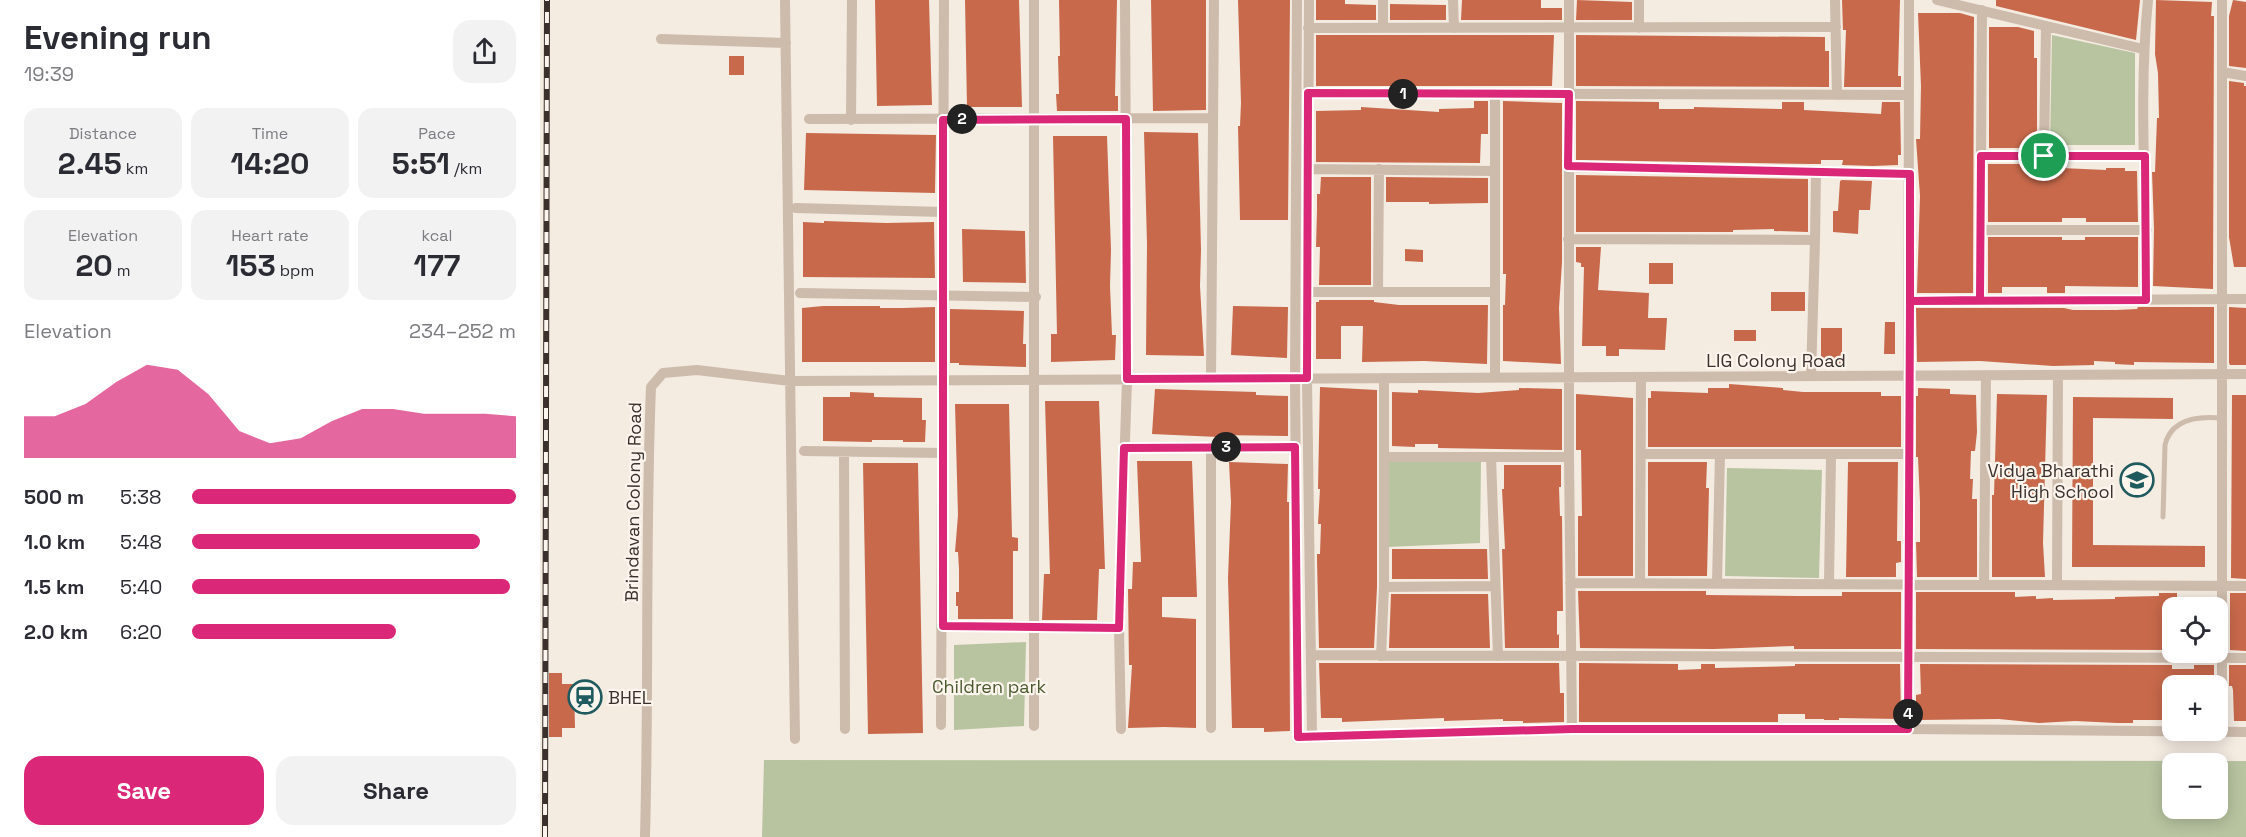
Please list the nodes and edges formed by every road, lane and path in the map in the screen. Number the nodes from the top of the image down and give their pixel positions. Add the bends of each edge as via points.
1 (785, 0) edge
2 (852, 0) edge
3 (944, 0) edge
4 (1034, 0) edge
5 (1125, 0) edge
6 (1214, 0) edge
7 (1296, 0) edge
8 (1309, 0) edge
9 (1383, 0) edge
10 (1453, 0) edge
11 (1569, 0) edge
12 (1639, 0) edge
13 (1835, 0) edge
14 (1910, 0) edge
15 (1937, 0) edge
16 (2148, 0) edge
17 (2222, 0) edge
18 (1982, 10) junction
19 (2046, 26) junction
20 (1836, 27) junction
21 (1308, 28) junction
22 (1383, 28) junction
23 (1454, 28) junction
24 (1569, 28) junction
25 (1639, 28) junction
26 (661, 39) dead end
27 (786, 43) junction
28 (2143, 49) junction
29 (2222, 72) junction
30 (2246, 76) edge
31 (1308, 93) junction
32 (1495, 94) junction
33 (1569, 94) junction
34 (1837, 95) junction
35 (1910, 95) junction
36 (1212, 118) junction
37 (809, 119) dead end
38 (1035, 119) junction
39 (1126, 119) junction
40 (851, 120) junction
41 (943, 120) junction
42 (1981, 156) junction
43 (2044, 156) junction
44 (2145, 156) junction
45 (1568, 166) junction
46 (1308, 169) junction
47 (1379, 170) junction
48 (1494, 171) junction
49 (1816, 172) junction
50 (1910, 174) junction
51 (796, 208) dead end
52 (943, 212) junction
53 (1981, 230) junction
54 (2147, 230) junction
55 (1568, 239) junction
56 (1815, 240) junction
57 (1307, 292) junction
58 (1378, 292) junction
59 (1494, 292) junction
60 (800, 293) dead end
61 (943, 296) junction
62 (1036, 297) junction
63 (2222, 299) junction
64 (2246, 299) edge
65 (1980, 300) junction
66 (2146, 300) junction
67 (1910, 301) junction
68 (2223, 374) junction
69 (2246, 374) edge
70 (1986, 375) junction
71 (2058, 375) junction
72 (1810, 376) junction
73 (1910, 376) junction
74 (1569, 377) junction
75 (1641, 377) junction
76 (1307, 378) junction
77 (1384, 378) junction
78 (1495, 378) junction
79 (1127, 379) junction
80 (1211, 379) junction
81 (1295, 379) junction
82 (943, 380) junction
83 (790, 381) junction
84 (1033, 381) junction
85 (2223, 418) junction
86 (1211, 447) junction
87 (1295, 447) junction
88 (1124, 448) junction
89 (804, 452) dead end
90 (844, 452) junction
91 (943, 453) junction
92 (1641, 454) junction
93 (1720, 454) junction
94 (1908, 454) junction
95 (1832, 455) junction
96 (1384, 457) junction
97 (1491, 457) junction
98 (1569, 458) junction
99 (2163, 516) dead end
100 (1570, 583) junction
101 (1640, 583) junction
102 (1717, 583) junction
103 (1829, 584) junction
104 (1908, 584) junction
105 (1984, 585) junction
106 (2057, 585) junction
107 (1495, 586) junction
108 (2222, 586) junction
109 (2246, 586) edge
110 (1384, 587) junction
111 (2222, 597) edge
112 (943, 626) junction
113 (1033, 628) junction
114 (1119, 628) junction
115 (1312, 656) junction
116 (1381, 656) junction
117 (1498, 656) junction
118 (1571, 657) junction
119 (1908, 657) junction
120 (2162, 658) edge
121 (2228, 658) edge
122 (2246, 658) edge
123 (941, 725) dead end
124 (1034, 726) dead end
125 (1211, 728) dead end
126 (845, 729) dead end
127 (1121, 729) dead end
128 (1572, 729) junction
129 (1908, 729) junction
130 (2162, 731) edge
131 (2228, 732) edge
132 (2246, 732) edge
133 (1312, 737) junction
134 (795, 739) dead end
135 (645, 837) edge

1 - 27 street
2 - 40 street
3 - 41 street
4 - 38 street
5 - 39 street
6 - 36 street
7 - 81 street
8 - 21 street
9 - 22 street
10 - 23 street
11 - 24 street
12 - 25 street
13 - 20 street
14 - 35 street
15 - 18 street
16 - 28 street
17 - 29 street
18 - 19 street
18 - 42 street
19 - 28 street
19 - 43 street
20 - 25 street
20 - 34 street
21 - 22 street
21 - 31 street
22 - 23 street
23 - 24 street
24 - 25 street
24 - 33 street
26 - 27 street
27 - 83 street
28 - 44 street
29 - 30 street
29 - 63 street
31 - 32 street
31 - 46 street
32 - 33 street
32 - 48 street
33 - 34 street
33 - 45 street
34 - 35 street
35 - 50 street
36 - 39 street
36 - 80 street
37 - 40 street
38 - 39 street
38 - 41 street
38 - 62 street
39 - 79 street
40 - 41 street
41 - 52 street
42 - 43 street
42 - 53 street
43 - 44 street
44 - 54 street
45 - 49 street
45 - 55 street
46 - 47 street
46 - 57 street
47 - 48 street
47 - 58 street
48 - 59 street
49 - 50 street
49 - 56 street
50 - 67 street
51 - 52 street
52 - 61 street
53 - 54 street
53 - 65 street
54 - 66 street
55 - 56 street
55 - 74 street
56 - 72 street
57 - 58 street
57 - 76 street
58 - 59 street
59 - 78 street
60 - 61 street
61 - 62 street
61 - 82 street
62 - 84 street
63 - 64 street
63 - 66 street
63 - 68 street
65 - 66 street
65 - 67 street
67 - 73 street
68 - 69 street, LIG Colony Road
68 - 71 street, LIG Colony Road
68 - 85 street
70 - 71 street, LIG Colony Road
70 - 73 street, LIG Colony Road
70 - 105 street
71 - 106 street
72 - 73 street, LIG Colony Road
72 - 75 street, LIG Colony Road
73 - 94 street
74 - 75 street, LIG Colony Road
74 - 78 street, LIG Colony Road
74 - 98 street
75 - 92 street
76 - 77 street, LIG Colony Road
76 - 81 street, LIG Colony Road
76 - 115 street
77 - 78 street, LIG Colony Road
77 - 96 street
79 - 80 street, Brindavan Colony Road
79 - 84 street, Brindavan Colony Road
79 - 88 street
80 - 81 street, Brindavan Colony Road
81 - 87 street
82 - 83 street, Brindavan Colony Road
82 - 84 street, Brindavan Colony Road
82 - 91 street
83 - 134 street
83 - 135 street, Brindavan Colony Road via 697,370 663,373 651,387
84 - 113 street
85 - 99 lane via 2189,419 2168,434
85 - 108 street
86 - 87 street
86 - 88 street
86 - 125 street
87 - 133 street via 1298,737
88 - 114 street
89 - 90 street
90 - 91 street
90 - 126 street
91 - 112 street
92 - 93 street
92 - 101 street
93 - 95 street
93 - 102 street
94 - 95 street
94 - 104 street
95 - 103 street
96 - 97 street
96 - 110 street
97 - 98 street
97 - 107 street
98 - 100 street
100 - 101 street
100 - 118 street
101 - 102 street
102 - 103 street
103 - 104 street
104 - 105 street
104 - 119 street
105 - 106 street
106 - 108 street
107 - 110 street
107 - 117 street
108 - 109 street
108 - 111 street
110 - 116 street
112 - 113 street
112 - 123 street
113 - 114 street
113 - 124 street
114 - 127 street
115 - 116 street
115 - 133 street
116 - 117 street
117 - 118 street
118 - 119 street
118 - 128 street
119 - 120 street
119 - 129 street
121 - 122 street
128 - 129 street
128 - 133 street
129 - 130 street
131 - 132 street

